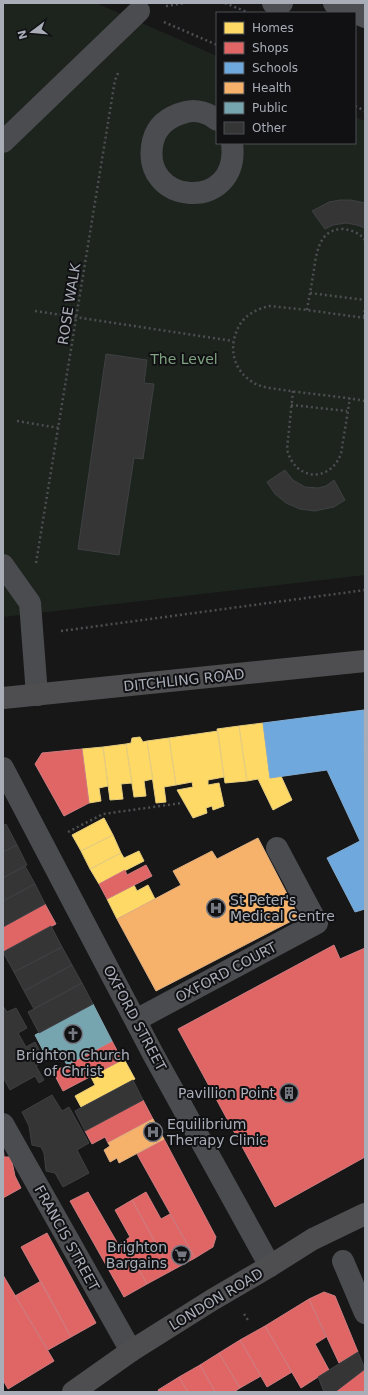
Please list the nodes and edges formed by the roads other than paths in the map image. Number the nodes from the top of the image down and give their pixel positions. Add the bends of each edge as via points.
1 (273, 3) edge
2 (282, 3) edge
3 (334, 3) edge
4 (139, 11) road end
5 (354, 12) edge
6 (216, 119) edge
7 (3, 142) edge
8 (232, 144) edge
9 (3, 565) edge
10 (365, 661) edge
11 (37, 695) junction
12 (3, 698) edge
13 (3, 768) edge
14 (277, 848) dead end
15 (136, 1020) junction
16 (3, 1124) edge
17 (365, 1214) edge
18 (343, 1261) dead end
19 (270, 1266) junction
20 (365, 1313) edge
21 (131, 1351) junction
22 (73, 1392) edge

1 - 2 main road
3 - 5 main road
4 - 7 street
6 - 8 street via 202,112 187,111 162,124 151,150 152,164 159,177 170,187 183,192 197,193 210,189 222,180 230,169
9 - 11 street via 30,603
10 - 11 highway, DITCHLING ROAD
11 - 12 highway, DITCHLING ROAD
13 - 15 street, OXFORD STREET
14 - 15 street, OXFORD COURT via 317,923
15 - 19 street, OXFORD STREET
16 - 21 street, FRANCIS STREET
17 - 19 highway, LONDON ROAD via 313,1239
18 - 20 street
19 - 21 highway, LONDON ROAD
21 - 22 highway, LONDON ROAD

